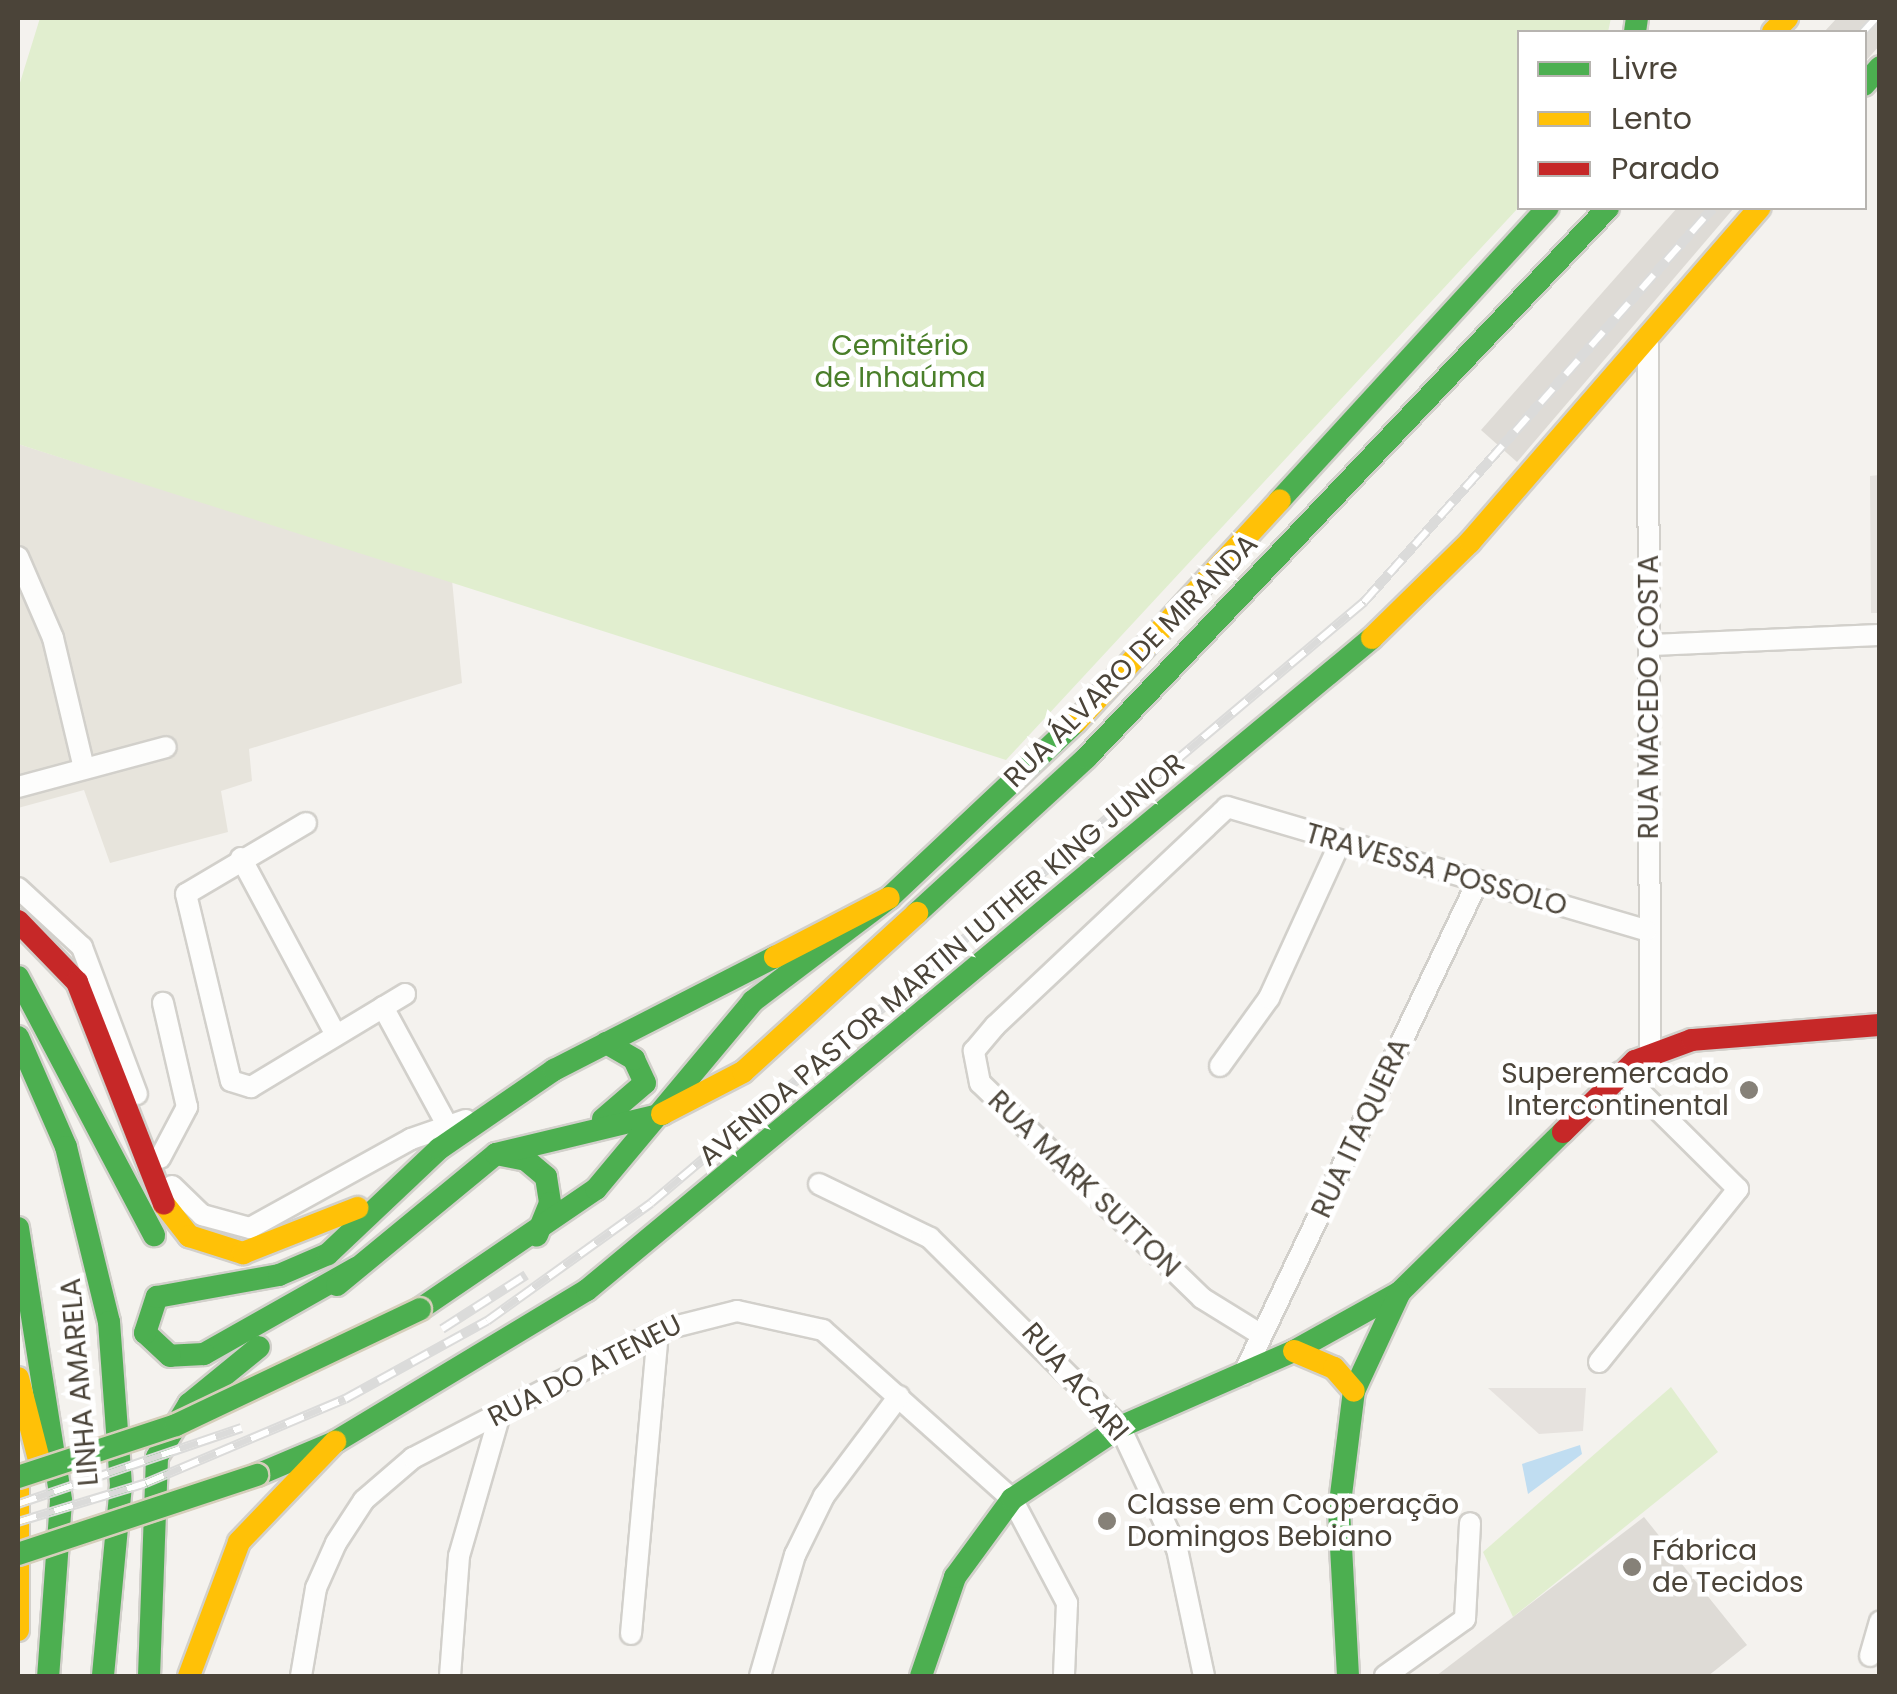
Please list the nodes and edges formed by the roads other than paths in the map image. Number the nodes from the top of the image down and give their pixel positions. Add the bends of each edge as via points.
1 (1546, 210) edge
2 (1606, 210) edge
3 (1757, 210) edge
4 (1648, 344) junction
5 (18, 556) edge
6 (1880, 635) edge
7 (1651, 645) junction
8 (166, 747) dead end
9 (84, 768) junction
10 (18, 787) edge
11 (1227, 807) joint
12 (306, 823) dead end
13 (1338, 844) junction
14 (241, 858) junction
15 (1478, 882) junction
16 (18, 888) edge
17 (889, 898) junction
18 (18, 921) edge
19 (1646, 930) junction
20 (18, 977) edge
21 (405, 994) dead end
22 (163, 1003) dead end
23 (383, 1007) junction
24 (1880, 1025) edge
25 (336, 1035) junction
26 (18, 1037) edge
27 (606, 1043) junction
28 (1650, 1051) junction
29 (1220, 1066) dead end
30 (1620, 1072) junction
31 (662, 1114) junction
32 (483, 1117) junction
33 (446, 1123) junction
34 (588, 1126) junction
35 (496, 1154) junction
36 (160, 1158) junction
37 (406, 1178) junction
38 (818, 1184) dead end
39 (18, 1228) edge
40 (537, 1235) junction
41 (356, 1268) junction
42 (249, 1281) junction
43 (1400, 1292) junction
44 (1272, 1312) junction
45 (658, 1331) junction
46 (1260, 1334) junction
47 (1294, 1351) junction
48 (1599, 1362) dead end
49 (1243, 1375) junction
50 (18, 1378) edge
51 (1354, 1391) junction
52 (899, 1396) junction
53 (500, 1414) junction
54 (1120, 1427) junction
55 (334, 1442) junction
56 (18, 1477) edge
57 (121, 1484) junction
58 (18, 1489) edge
59 (1012, 1499) junction
60 (61, 1502) junction
61 (1470, 1524) dead end
62 (19, 1543) edge
63 (1880, 1621) edge
64 (18, 1630) edge
65 (631, 1634) dead end
66 (1870, 1656) dead end
67 (48, 1676) edge
68 (103, 1676) edge
69 (131, 1676) edge
70 (149, 1676) edge
71 (190, 1676) edge
72 (301, 1676) edge
73 (450, 1676) edge
74 (760, 1676) edge
75 (921, 1676) edge
76 (1064, 1676) edge
77 (1204, 1676) edge
78 (1348, 1676) edge
79 (1385, 1676) edge

1 - 17 main road via 1040,761
2 - 31 main road, RUA ÁLVARO DE MIRANDA via 1086,758 743,1072
3 - 4 main road, AVENIDA PASTOR MARTIN LUTHER KING JUNIOR
4 - 7 street, RUA MACEDO COSTA
4 - 55 main road, AVENIDA PASTOR MARTIN LUTHER KING JUNIOR via 1342,668 640,1250 535,1327
5 - 9 street via 53,638
6 - 7 street
7 - 19 street, RUA MACEDO COSTA
8 - 9 street
9 - 10 street
11 - 13 street, TRAVESSA POSSOLO
11 - 46 street, RUA MARK SUTTON via 995,1026 972,1068 1202,1298
12 - 14 street
13 - 15 street, TRAVESSA POSSOLO
13 - 29 street via 1268,998
14 - 25 street
14 - 25 street via 193,884 184,905 231,1081 252,1087
15 - 19 street, TRAVESSA POSSOLO
15 - 44 street, RUA ITAQUERA
16 - 36 street via 82,947
17 - 27 main road
17 - 31 main road via 753,1001
18 - 37 main road via 60,957 89,1014 154,1192 190,1236 242,1253 272,1249
19 - 28 street, RUA MACEDO COSTA
20 - 42 main road via 136,1212 182,1259
21 - 23 street
22 - 36 street via 187,1107
23 - 25 street
23 - 33 street
24 - 28 main road via 1727,1035
26 - 57 main road, LINHA AMARELA via 66,1147 101,1271
27 - 32 main road
27 - 34 main road via 634,1059 644,1083 626,1108
28 - 30 main road
30 - 43 main road
30 - 48 street via 1738,1189
31 - 34 main road
31 - 40 main road via 596,1189
32 - 33 street
32 - 37 main road
33 - 36 street via 250,1228 186,1204
34 - 35 main road
35 - 40 main road via 526,1160 546,1178 550,1203
35 - 41 main road
37 - 42 main road via 328,1254
38 - 54 street, RUA ACARI via 943,1249
39 - 60 main road, LINHA AMARELA
40 - 56 main road, bridge via 420,1308 176,1426
41 - 42 main road via 204,1354 170,1356 150,1341 144,1321 157,1298
41 - 70 main road via 215,1378 164,1444 148,1520
43 - 47 main road
43 - 51 main road
44 - 46 street, RUA ITAQUERA
44 - 47 street
45 - 52 street, RUA DO ATENEU via 698,1314 787,1315 857,1354
45 - 53 street, RUA DO ATENEU
45 - 65 street
46 - 49 street, RUA ITAQUERA
47 - 49 main road
47 - 51 main road via 1334,1368
49 - 54 main road
50 - 60 main road via 35,1450
51 - 78 main road via 1339,1511
52 - 59 street, RUA DO ATENEU
52 - 74 street via 824,1496 795,1554
53 - 72 street, RUA DO ATENEU via 413,1458 364,1500 316,1588
53 - 73 street via 460,1556
54 - 59 main road
54 - 77 street, RUA ACARI via 1177,1549
55 - 62 main road, AVENIDA PASTOR MARTIN LUTHER KING JUNIOR, bridge via 256,1475
55 - 71 main road via 239,1542
57 - 68 main road, LINHA AMARELA
57 - 69 main road
58 - 62 main road
59 - 75 main road via 955,1577
59 - 76 street via 1066,1603
60 - 67 main road, LINHA AMARELA
61 - 79 street via 1465,1619
62 - 64 main road
63 - 66 street

